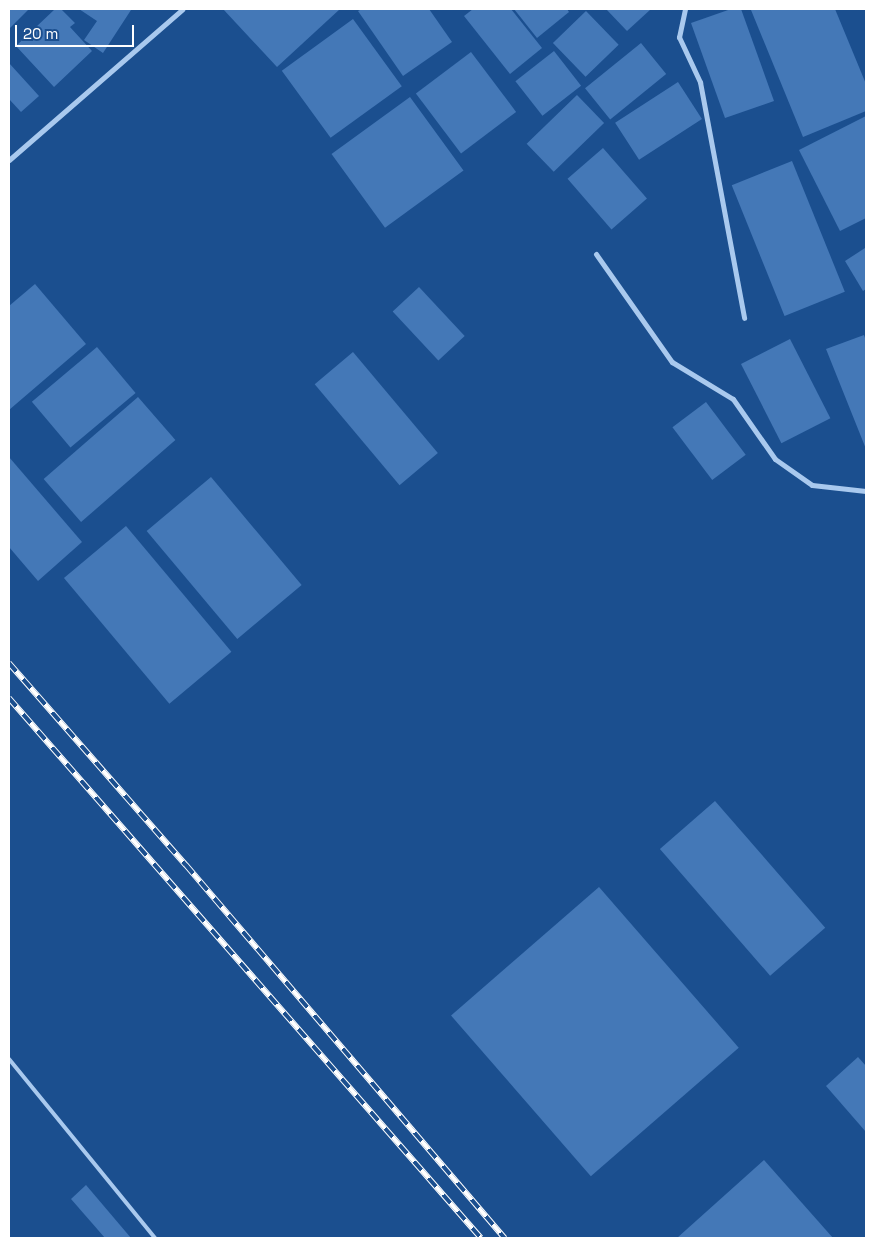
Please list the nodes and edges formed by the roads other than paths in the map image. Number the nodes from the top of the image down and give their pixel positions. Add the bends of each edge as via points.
1 (183, 9) edge
2 (685, 9) edge
3 (9, 160) edge
4 (596, 254) dead end
5 (744, 318) dead end
6 (866, 490) edge
7 (9, 1059) edge
8 (155, 1238) edge

1 - 3 street
2 - 5 street via 679,37 700,82
4 - 6 street via 672,362 733,399 775,459 812,484
7 - 8 lane

